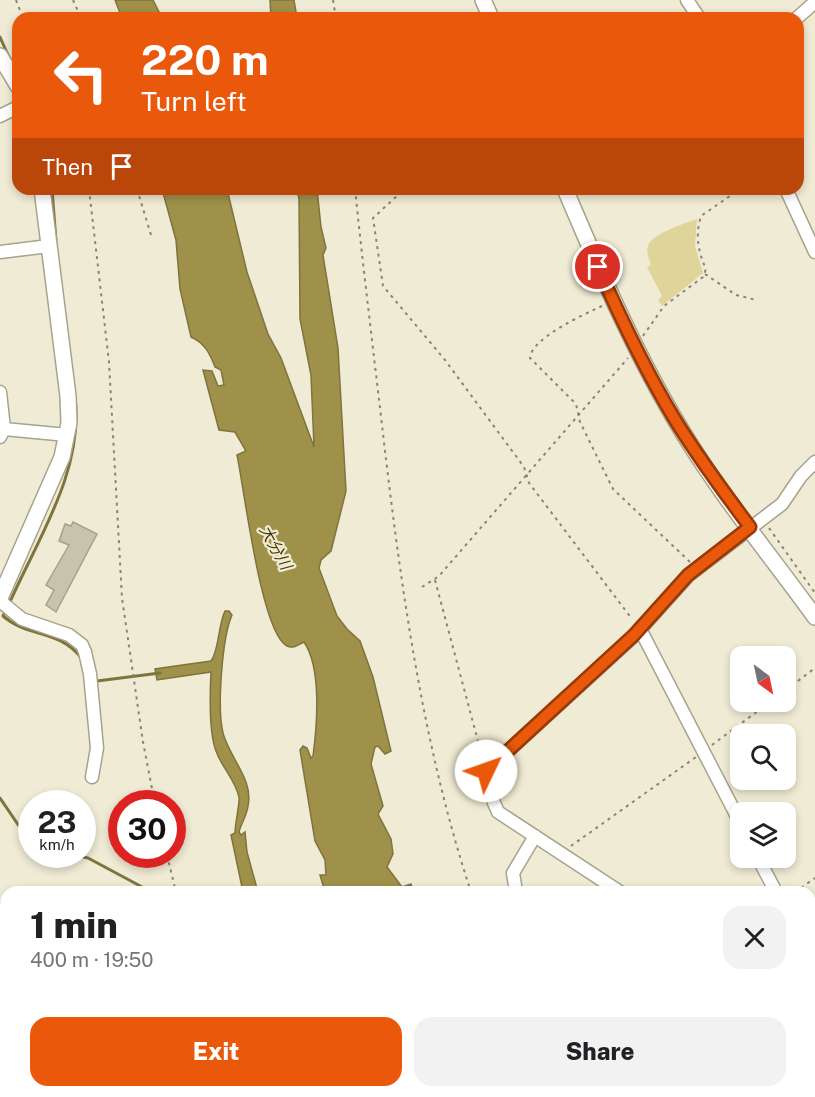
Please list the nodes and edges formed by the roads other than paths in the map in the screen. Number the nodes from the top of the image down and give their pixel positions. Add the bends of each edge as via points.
1 (0, 56) edge
2 (12, 76) edge
3 (43, 195) edge
4 (568, 195) edge
5 (789, 195) edge
6 (49, 246) junction
7 (0, 252) edge
8 (815, 252) edge
9 (0, 392) edge
10 (1, 430) edge
11 (67, 435) junction
12 (815, 462) edge
13 (750, 527) junction
14 (0, 596) edge
15 (815, 617) edge
16 (640, 629) junction
17 (92, 777) dead end
18 (730, 803) edge
19 (535, 836) junction
20 (763, 868) edge
21 (515, 886) edge
22 (611, 886) edge
23 (773, 886) edge

1 - 2 street
3 - 6 street
4 - 13 street via 636,348 685,436
5 - 8 street
6 - 7 street
6 - 11 street via 69,406
9 - 10 street
10 - 11 street
11 - 14 street via 57,472
12 - 13 street via 782,504
13 - 15 street
13 - 16 street via 696,568
14 - 17 street via 22,619 69,635 82,645 90,674 97,738
16 - 18 street
16 - 19 street via 486,771 496,809
19 - 21 street via 513,873
19 - 22 street
20 - 23 street

